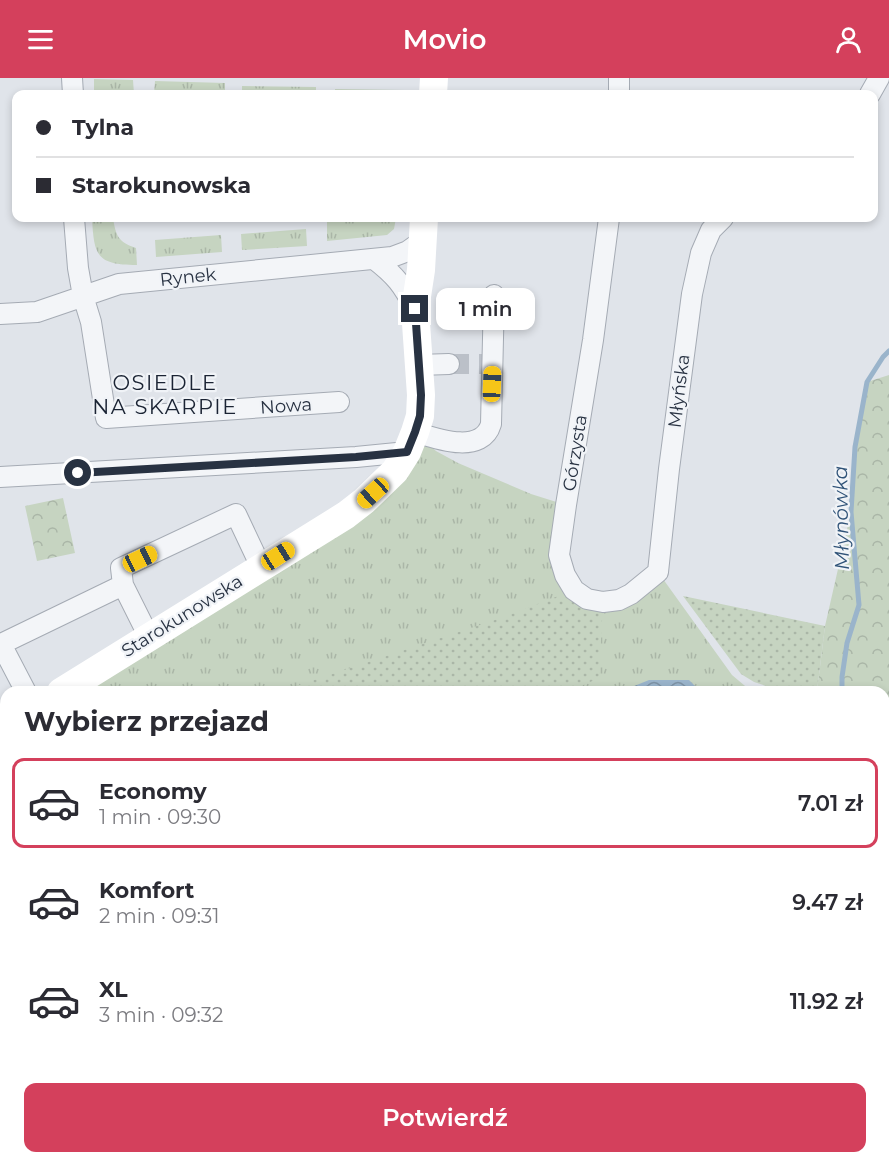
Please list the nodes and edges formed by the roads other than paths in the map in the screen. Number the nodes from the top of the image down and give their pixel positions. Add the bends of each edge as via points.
1 (74, 222) edge
2 (608, 222) edge
3 (719, 222) edge
4 (423, 229) edge
5 (374, 259) junction
6 (420, 270) joint
7 (494, 295) dead end
8 (82, 296) junction
9 (415, 309) junction
10 (0, 314) edge
11 (449, 364) tunnel mouth
12 (420, 365) junction
13 (339, 402) dead end
14 (411, 442) junction
15 (0, 477) edge
16 (261, 567) junction
17 (658, 572) joint
18 (123, 585) junction
19 (149, 637) junction
20 (23, 686) edge
21 (71, 686) edge

1 - 8 street
2 - 17 street, Górzysta via 559,555 574,590 587,599 603,602 631,594
3 - 17 street, Młyńska via 701,253 692,294
4 - 5 street, Rynek via 408,251
4 - 6 street, Rynek
5 - 8 street, Rynek via 119,284
5 - 9 street via 405,289
6 - 9 street, Starokunowska
7 - 14 street via 487,364 489,432 477,441
8 - 10 street, Rynek via 37,312
8 - 13 street, Nowa via 106,418
9 - 12 street, Starokunowska
11 - 12 street
12 - 14 street, Starokunowska via 420,416
14 - 15 street via 356,457
14 - 16 street, Starokunowska via 395,471 364,501
16 - 18 street via 236,514 121,568
16 - 19 street, Starokunowska
18 - 19 street
18 - 20 street via 1,644
19 - 21 street, Starokunowska

